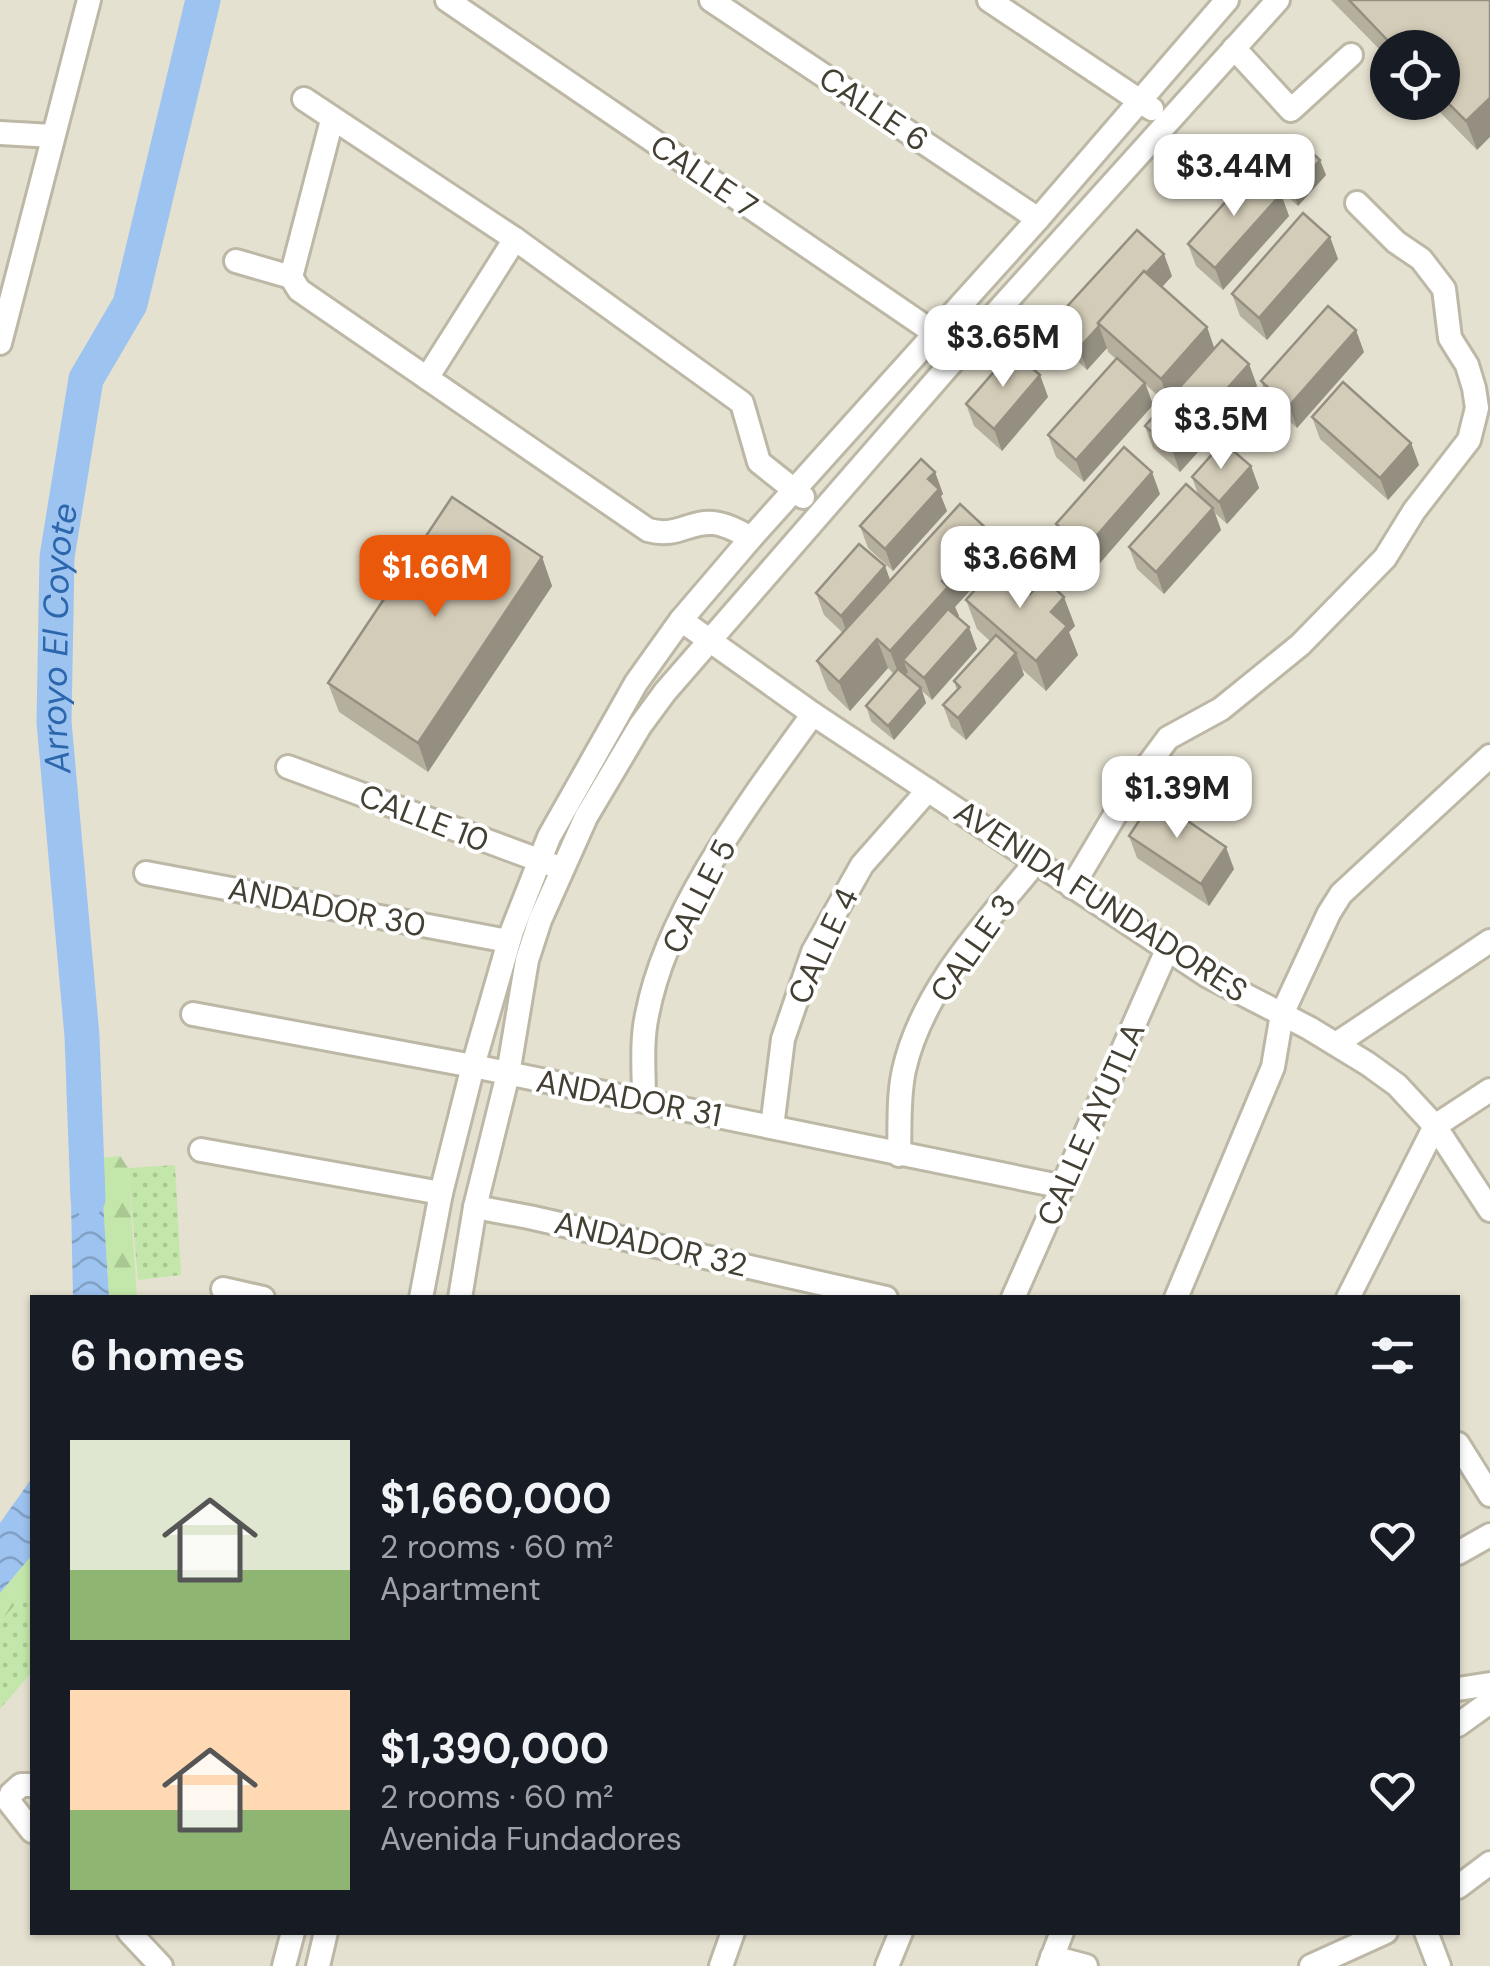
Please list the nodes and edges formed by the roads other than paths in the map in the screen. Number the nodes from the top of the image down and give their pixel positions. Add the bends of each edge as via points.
1 (89, 0) edge
2 (446, 0) edge
3 (711, 0) edge
4 (989, 0) edge
5 (1227, 0) edge
6 (1273, 1) edge
7 (1234, 48) junction
8 (1351, 54) dead end
9 (304, 98) dead end
10 (1140, 100) junction
11 (332, 120) junction
12 (1166, 120) junction
13 (0, 134) edge
14 (54, 136) junction
15 (1356, 203) dead end
16 (1038, 218) junction
17 (514, 239) junction
18 (236, 262) dead end
19 (291, 277) junction
20 (8, 279) edge
21 (933, 332) junction
22 (0, 343) edge
23 (959, 354) junction
24 (427, 378) junction
25 (795, 488) junction
26 (819, 514) junction
27 (751, 538) junction
28 (681, 620) junction
29 (711, 642) junction
30 (813, 714) junction
31 (1490, 756) edge
32 (288, 767) dead end
33 (928, 790) junction
34 (576, 812) junction
35 (538, 860) junction
36 (1035, 863) junction
37 (561, 868) junction
38 (146, 873) dead end
39 (1072, 887) junction
40 (508, 941) junction
41 (1490, 941) edge
42 (1167, 950) junction
43 (193, 1014) dead end
44 (1282, 1014) junction
45 (1336, 1044) junction
46 (473, 1066) junction
47 (508, 1074) junction
48 (1490, 1090) edge
49 (644, 1100) junction
50 (1435, 1126) junction
51 (772, 1128) junction
52 (200, 1150) dead end
53 (899, 1155) junction
54 (1064, 1186) junction
55 (442, 1193) junction
56 (475, 1208) junction
57 (1490, 1210) edge
58 (223, 1289) dead end
59 (1355, 1292) edge
60 (249, 1295) edge
61 (422, 1295) edge
62 (460, 1295) edge
63 (873, 1295) edge
64 (1013, 1295) edge
65 (1177, 1295) edge
66 (1460, 1447) edge
67 (1490, 1495) edge
68 (1490, 1536) edge
69 (1460, 1552) edge
70 (1490, 1684) edge
71 (1460, 1689) edge
72 (1490, 1702) edge
73 (1460, 1724) edge
74 (13, 1793) edge
75 (30, 1827) edge
76 (1490, 1863) edge
77 (1460, 1886) edge
78 (132, 1935) edge
79 (292, 1935) edge
80 (325, 1935) edge
81 (732, 1935) edge
82 (900, 1935) edge
83 (1061, 1935) edge
84 (1379, 1935) edge
85 (1427, 1935) edge
86 (1050, 1961) edge
87 (161, 1966) edge
88 (284, 1966) edge
89 (318, 1966) edge
90 (720, 1966) edge
91 (887, 1966) edge
92 (1086, 1966) edge
93 (1311, 1966) edge
94 (1439, 1966) edge

1 - 14 street
2 - 21 street, CALLE 7
3 - 16 street, CALLE 6
4 - 10 street
5 - 10 street
6 - 7 street
7 - 8 street via 1291,110
7 - 12 street
9 - 11 street
10 - 12 street
10 - 16 street
11 - 17 street
11 - 19 street
12 - 23 street
13 - 14 street
14 - 20 street
15 - 39 street via 1422,259 1444,289 1450,338 1474,388 1477,408 1468,440 1385,558 1300,645 1221,709 1168,738
16 - 21 street
17 - 24 street
17 - 25 street via 742,403 759,462
18 - 19 street
19 - 24 street via 299,290
20 - 22 street
21 - 23 street, CALLE 7
21 - 25 street
23 - 26 street
24 - 27 street via 648,530 679,532 715,522
25 - 26 street
25 - 27 street
26 - 29 street
27 - 28 street
28 - 29 street, AVENIDA FUNDADORES
28 - 34 street via 636,682
29 - 30 street, AVENIDA FUNDADORES
29 - 34 street
30 - 33 street, AVENIDA FUNDADORES
30 - 49 street, CALLE 5 via 682,915 646,1016
31 - 44 street via 1341,894
32 - 35 street, CALLE 10
33 - 36 street, AVENIDA FUNDADORES
33 - 51 street, CALLE 4 via 862,865 813,952 784,1038
34 - 35 street
34 - 37 street
35 - 37 street, CALLE 10
35 - 40 street
36 - 39 street, AVENIDA FUNDADORES
36 - 53 street, CALLE 3 via 946,978 923,1021 904,1069
37 - 47 street via 528,960
38 - 40 street, ANDADOR 30
39 - 42 street, AVENIDA FUNDADORES
40 - 46 street
41 - 45 street
42 - 44 street, AVENIDA FUNDADORES
42 - 54 street, CALLE AYUTLA
43 - 46 street, ANDADOR 31
44 - 45 street, AVENIDA FUNDADORES
44 - 65 street via 1273,1067
45 - 50 street, AVENIDA FUNDADORES via 1396,1085
46 - 47 street, ANDADOR 31
46 - 55 street
47 - 49 street, ANDADOR 31
47 - 56 street
48 - 50 street
49 - 51 street, ANDADOR 31
50 - 57 street, AVENIDA FUNDADORES
50 - 59 street
51 - 53 street, ANDADOR 31
52 - 55 street
53 - 54 street, ANDADOR 31
54 - 64 street, CALLE AYUTLA
55 - 61 street
56 - 62 street
56 - 63 street, ANDADOR 32
58 - 60 street
66 - 67 street
68 - 69 street
70 - 71 street
72 - 73 street
74 - 75 street
76 - 77 street
78 - 87 street
79 - 88 street
80 - 89 street
81 - 90 street
82 - 91 street
83 - 86 street
84 - 93 street
85 - 94 street
86 - 92 street

